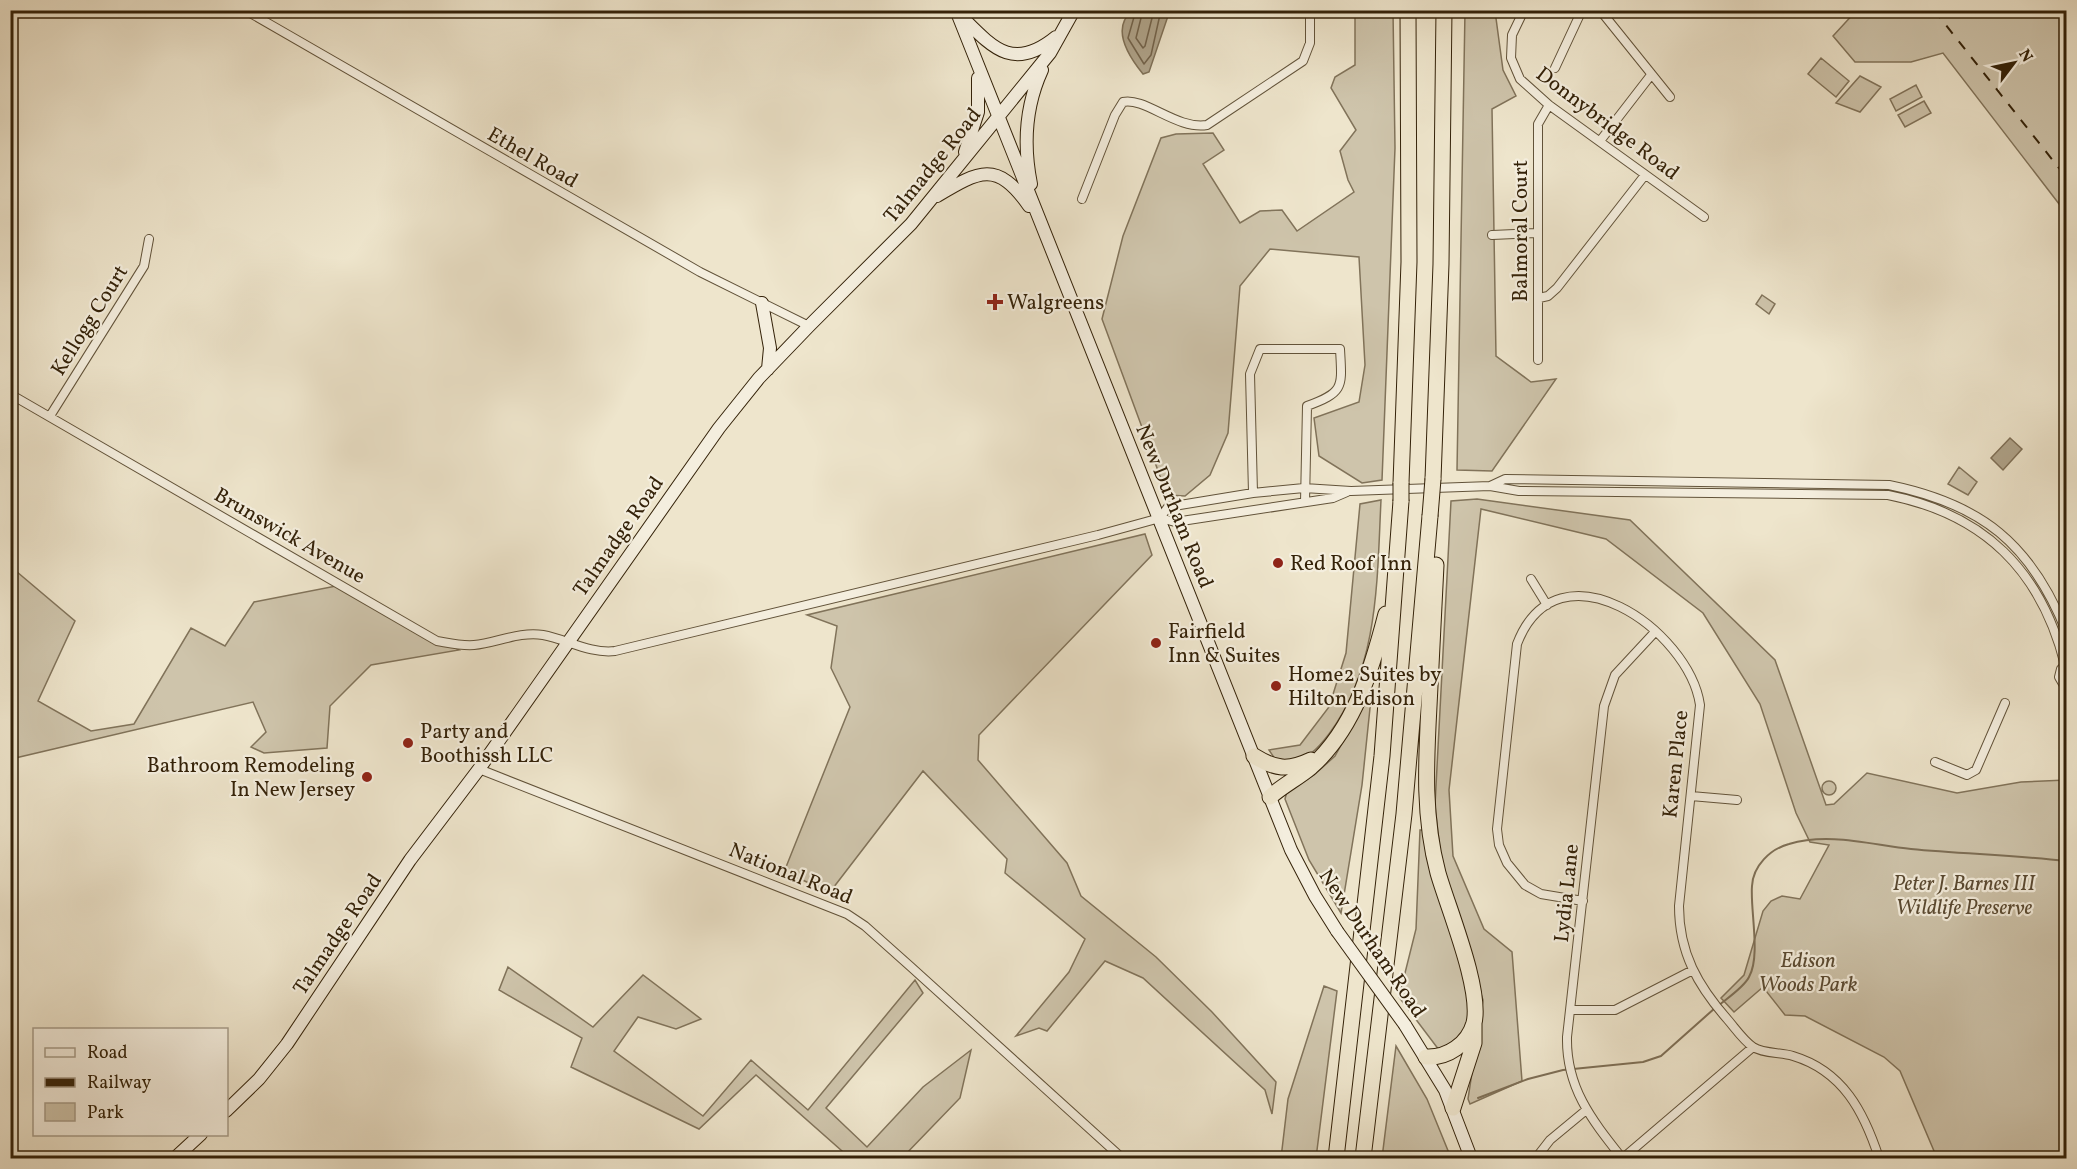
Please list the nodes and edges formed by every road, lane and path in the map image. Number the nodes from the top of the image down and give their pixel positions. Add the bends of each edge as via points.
1 (245, 10) edge
2 (1074, 10) edge
3 (1310, 10) edge
4 (1408, 10) edge
5 (1444, 10) edge
6 (1524, 10) edge
7 (1582, 10) edge
8 (1600, 10) edge
9 (956, 11) edge
10 (1062, 32) junction
11 (1050, 53) junction
12 (978, 68) junction
13 (1555, 68) dead end
14 (1651, 75) junction
15 (1670, 97) dead end
16 (1549, 105) junction
17 (997, 117) junction
18 (1600, 141) junction
19 (962, 161) junction
20 (1645, 175) junction
21 (1082, 199) dead end
22 (930, 200) junction
23 (1704, 217) dead end
24 (1038, 218) junction
25 (1538, 233) junction
26 (1492, 235) dead end
27 (149, 239) dead end
28 (1539, 298) junction
29 (762, 303) junction
30 (808, 326) junction
31 (1538, 360) dead end
32 (768, 369) junction
33 (10, 394) edge
34 (50, 416) junction
35 (1490, 486) junction
36 (1304, 488) junction
37 (1351, 491) junction
38 (1253, 493) junction
39 (1305, 502) junction
40 (1160, 518) junction
41 (1429, 534) junction
42 (1397, 576) junction
43 (1531, 579) dead end
44 (1547, 605) junction
45 (2067, 631) edge
46 (1654, 633) junction
47 (568, 641) junction
48 (2066, 664) edge
49 (2067, 689) edge
50 (2005, 703) dead end
51 (1324, 753) junction
52 (1254, 756) junction
53 (1935, 762) dead end
54 (479, 769) junction
55 (1691, 796) junction
56 (1270, 797) junction
57 (1737, 800) dead end
58 (1583, 901) junction
59 (1691, 971) junction
60 (1570, 1010) junction
61 (1474, 1023) junction
62 (1753, 1047) junction
63 (1426, 1058) junction
64 (1453, 1108) junction
65 (228, 1109) edge
66 (1585, 1111) junction
67 (199, 1136) edge
68 (175, 1158) edge
69 (1122, 1158) edge
70 (1336, 1158) edge
71 (1363, 1158) edge
72 (1471, 1158) edge
73 (1536, 1158) edge
74 (1622, 1158) edge
75 (1880, 1158) edge

1 - 29 street, Ethel Road via 568,198
2 - 10 street, Talmadge Road
3 - 21 street via 1311,43 1303,61 1208,125 1190,125 1134,102 1120,105
4 - 42 highway, bridge via 1409,262
5 - 41 highway, bridge via 1442,264
6 - 16 street, Donnybridge Road via 1512,35 1511,58 1520,79
7 - 13 street
8 - 14 street
9 - 10 street via 992,48 1013,55 1034,51
9 - 12 street, New Durham Road
10 - 11 street, Talmadge Road
11 - 17 street, Talmadge Road
11 - 24 street via 1034,87 1026,127 1028,168
12 - 17 street, New Durham Road
12 - 19 street via 978,112
14 - 15 street
14 - 18 street
16 - 18 street, Donnybridge Road
16 - 25 street, Balmoral Court via 1538,124
17 - 19 street, Talmadge Road
17 - 24 street, New Durham Road
18 - 20 street, Donnybridge Road
19 - 22 street, Talmadge Road
20 - 23 street, Donnybridge Road
20 - 28 street via 1557,288
22 - 24 street via 975,175 987,174 1014,186
22 - 30 street, Talmadge Road via 873,265
24 - 40 street, New Durham Road
25 - 26 street
25 - 28 street, Balmoral Court
27 - 34 street, Kellogg Court via 144,266
28 - 31 street, Balmoral Court
29 - 30 street, Ethel Road
29 - 32 street via 770,348
30 - 32 street, Talmadge Road
32 - 47 street, Talmadge Road via 719,428
33 - 34 street, Brunswick Avenue
34 - 47 street, Brunswick Avenue via 437,641 473,645 526,634
35 - 37 street
35 - 45 street via 1505,479 1889,485 1944,499 2008,539 2052,595
35 - 48 street via 1519,491 1888,495 1942,509 2001,546 2038,592 2054,624
36 - 37 street
36 - 38 street
36 - 38 street via 1307,406 1332,396 1341,384 1340,349 1260,348 1250,374
36 - 39 street
37 - 39 street
38 - 40 street via 1168,507
39 - 40 street via 1175,522
40 - 47 street, Brunswick Avenue via 615,651
40 - 52 street, New Durham Road
41 - 61 highway via 1437,544 1426,804 1437,871 1469,976
41 - 71 highway via 1405,802
42 - 51 highway via 1363,690 1349,719
42 - 70 highway via 1381,768
43 - 44 street
44 - 46 street, Karen Place via 1574,596 1602,598 1631,612
44 - 58 street, Karen Place via 1530,620 1517,644 1497,829 1507,863 1526,885 1541,894
46 - 55 street, Karen Place via 1689,670 1699,695
46 - 58 street, Lydia Lane via 1615,675 1607,690
47 - 54 street, Talmadge Road
48 - 49 street via 2059,677
50 - 53 street via 1976,770 1967,775
51 - 52 highway via 1286,769 1271,767
51 - 56 highway
52 - 56 street, New Durham Road
54 - 65 street, Talmadge Road via 410,860 281,1053
54 - 69 street, National Road via 847,914
55 - 57 street
55 - 59 street, Karen Place via 1679,920
56 - 63 street, New Durham Road, bridge via 1300,869
58 - 60 street, Lydia Lane
59 - 60 street via 1615,1010
59 - 62 street, Karen Place
60 - 66 street, Lydia Lane via 1568,1064
61 - 63 highway via 1457,1049 1445,1056
61 - 64 highway via 1474,1043
62 - 74 street
62 - 75 street via 1806,1061 1840,1082 1863,1114
63 - 64 street, New Durham Road
64 - 72 street, New Durham Road
66 - 73 street via 1550,1140
66 - 74 street, Lydia Lane
67 - 68 street

